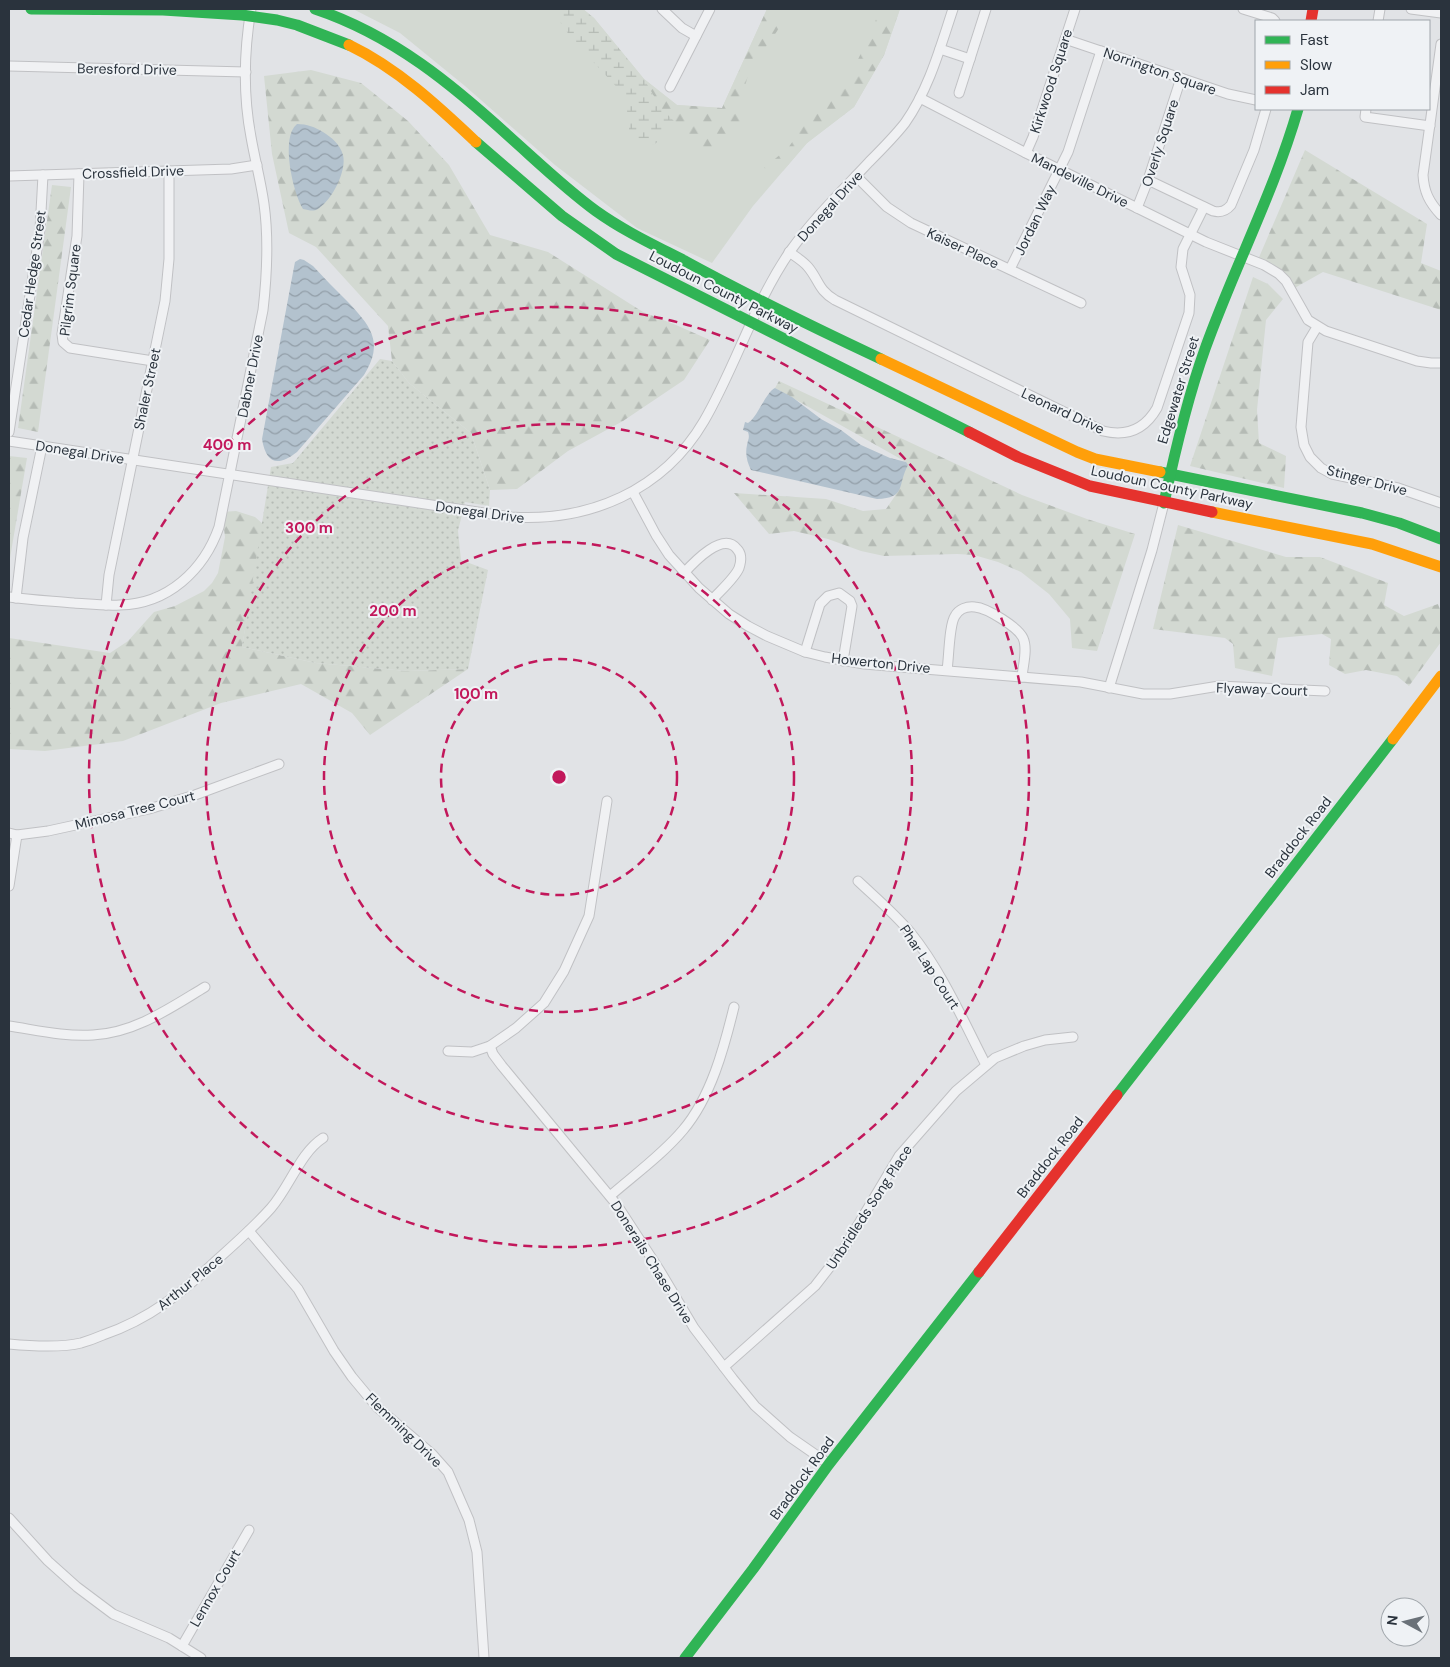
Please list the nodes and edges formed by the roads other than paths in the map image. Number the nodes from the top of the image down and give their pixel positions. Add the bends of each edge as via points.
1 (31, 9) edge
2 (315, 9) edge
3 (662, 9) edge
4 (710, 9) edge
5 (953, 9) edge
6 (986, 9) edge
7 (1075, 9) edge
8 (1243, 9) edge
9 (1411, 9) edge
10 (251, 12) edge
11 (1441, 13) edge
12 (1274, 20) edge
13 (696, 36) junction
14 (1065, 39) junction
15 (1441, 44) edge
16 (940, 49) junction
17 (1101, 51) junction
18 (970, 59) junction
19 (9, 66) edge
20 (246, 72) junction
21 (1181, 78) junction
22 (670, 86) dead end
23 (959, 93) dead end
24 (920, 98) junction
25 (1255, 100) edge
26 (1266, 110) edge
27 (1298, 110) edge
28 (1366, 110) edge
29 (1430, 126) junction
30 (1026, 153) junction
31 (257, 165) junction
32 (1060, 170) junction
33 (169, 171) junction
34 (79, 174) junction
35 (43, 175) junction
36 (9, 176) edge
37 (856, 176) junction
38 (1148, 180) junction
39 (1204, 207) junction
40 (1137, 208) junction
41 (1441, 215) edge
42 (1190, 234) junction
43 (789, 252) junction
44 (1242, 257) junction
45 (1010, 269) junction
46 (761, 300) junction
47 (1081, 302) dead end
48 (751, 322) junction
49 (1317, 326) junction
50 (153, 361) junction
51 (1441, 363) edge
52 (9, 432) edge
53 (9, 441) edge
54 (42, 446) junction
55 (133, 460) junction
56 (230, 474) junction
57 (1170, 474) junction
58 (633, 492) junction
59 (1164, 503) junction
60 (1441, 503) edge
61 (1441, 539) edge
62 (1441, 567) edge
63 (684, 573) junction
64 (12, 598) edge
65 (712, 600) junction
66 (106, 605) junction
67 (805, 652) junction
68 (844, 661) junction
69 (947, 670) junction
70 (1441, 676) edge
71 (1022, 677) junction
72 (1109, 688) junction
73 (1325, 691) dead end
74 (279, 764) dead end
75 (607, 801) dead end
76 (13, 834) edge
77 (858, 881) dead end
78 (9, 886) edge
79 (205, 987) dead end
80 (734, 1007) dead end
81 (9, 1026) edge
82 (1073, 1037) dead end
83 (490, 1046) junction
84 (448, 1052) dead end
85 (986, 1065) junction
86 (324, 1138) dead end
87 (610, 1196) junction
88 (249, 1231) junction
89 (9, 1344) edge
90 (724, 1367) junction
91 (830, 1464) junction
92 (9, 1518) edge
93 (249, 1530) dead end
94 (182, 1646) junction
95 (201, 1658) edge
96 (484, 1658) edge
97 (685, 1658) edge

1 - 10 main road, Loudoun County Parkway
2 - 46 main road, Loudoun County Parkway via 351,22 429,69 554,179 624,230
3 - 13 street
4 - 13 street
5 - 16 street, Donegal Drive
6 - 18 street
7 - 14 street, Kirkwood Square
8 - 12 street
9 - 11 street
10 - 20 street, Dabner Drive
10 - 48 main road, Loudoun County Parkway via 303,27 356,49 440,109 590,238
13 - 22 street
14 - 17 street, Norrington Square
14 - 30 street, Kirkwood Square
15 - 29 street
16 - 18 street
16 - 24 street, Donegal Drive
17 - 21 street, Norrington Square
17 - 32 street, Jordan Way
18 - 23 street
19 - 20 street, Beresford Drive
20 - 31 street, Dabner Drive via 248,117
21 - 25 street, Norrington Square
21 - 38 street, Overly Square
24 - 30 street, Mandeville Drive
24 - 37 street, Donegal Drive via 905,123
26 - 39 street via 1254,150 1231,205 1217,212
27 - 44 main road, Edgewater Street via 1285,154
28 - 29 street via 1365,118
29 - 41 street via 1424,187 1428,199
30 - 32 street, Mandeville Drive
31 - 33 street, Crossfield Drive
31 - 56 street, Dabner Drive via 267,230 266,281
32 - 40 street, Mandeville Drive
32 - 45 street, Jordan Way
33 - 34 street, Crossfield Drive
33 - 50 street, Shaler Street via 168,279
34 - 35 street, Crossfield Drive
34 - 50 street, Pilgrim Square via 77,236 63,342 70,348
35 - 36 street, Crossfield Drive
35 - 52 street, Cedar Hedge Street via 40,230
37 - 43 street, Donegal Drive
37 - 45 street, Kaiser Place via 898,216
38 - 39 street
38 - 40 street, Overly Square
39 - 42 street, Leonard Drive
40 - 42 street, Mandeville Drive
42 - 43 street, Leonard Drive via 1183,250 1181,267 1190,294 1189,313 1157,408 1139,428 1122,434 1103,431 835,300 823,292 808,267
42 - 44 street, Mandeville Drive
43 - 46 street, Donegal Drive
44 - 49 street via 1279,274 1308,320
44 - 57 main road, Edgewater Street via 1192,388
45 - 47 street, Kaiser Place
46 - 48 street, Donegal Drive
46 - 57 main road, Loudoun County Parkway via 1077,452 1095,459
48 - 58 street, Donegal Drive via 713,404 692,440 664,469
48 - 59 main road, Loudoun County Parkway via 1018,457 1090,486
49 - 51 street via 1417,361
49 - 60 street, Stinger Drive via 1308,342 1301,427 1310,457 1332,474 1398,488
50 - 55 street, Shaler Street
53 - 54 street, Donegal Drive
54 - 55 street, Donegal Drive
54 - 64 street
55 - 56 street, Donegal Drive
55 - 66 street, Shaler Street
56 - 58 street, Donegal Drive via 534,519 578,513
56 - 66 street, Dabner Drive via 214,541 193,572 177,587 151,600 122,606
57 - 59 main road, Edgewater Street
57 - 61 main road, Loudoun County Parkway via 1362,513
58 - 63 street, Howerton Drive via 656,536
59 - 62 main road, Loudoun County Parkway via 1372,544
59 - 72 street, Edgewater Street
63 - 65 street, Howerton Drive
63 - 65 street via 714,546 729,544 738,550 741,558 739,569
64 - 66 street, Dabner Drive
65 - 67 street, Howerton Drive via 754,630
67 - 68 street, Howerton Drive
67 - 68 street via 820,604 828,596 839,593 852,606
68 - 69 street, Howerton Drive
69 - 71 street, Howerton Drive
69 - 71 street via 952,621 960,611 973,607 1006,622 1022,636 1025,649
70 - 91 main road, Braddock Road
71 - 72 street, Howerton Drive
72 - 73 street, Flyaway Court via 1142,694 1170,694 1219,686
74 - 76 street, Mimosa Tree Court via 149,809 48,831
75 - 83 street via 589,916 564,971 544,1003
76 - 78 street
77 - 85 street, Phar Lap Court via 912,934
79 - 81 street via 156,1016 107,1034 73,1035
80 - 87 street via 719,1064 702,1101 684,1129
82 - 85 street, Unbridleds Song Place via 1024,1046
83 - 84 street via 472,1052
83 - 87 street, Donerails Chase Drive via 502,1066
85 - 90 street, Unbridleds Song Place via 956,1091 899,1156 843,1250 815,1286
86 - 88 street, Arthur Place via 308,1151 277,1200
87 - 90 street, Donerails Chase Drive via 694,1328
88 - 89 street, Arthur Place via 160,1308 123,1328 81,1343 32,1347
88 - 96 street, Flemming Drive via 298,1289 352,1377 377,1407 448,1472 469,1520 477,1552
90 - 91 street, Donerails Chase Drive via 755,1406
91 - 97 main road, Braddock Road
92 - 94 street via 48,1561 113,1614
93 - 94 street, Lennox Court
94 - 95 street

